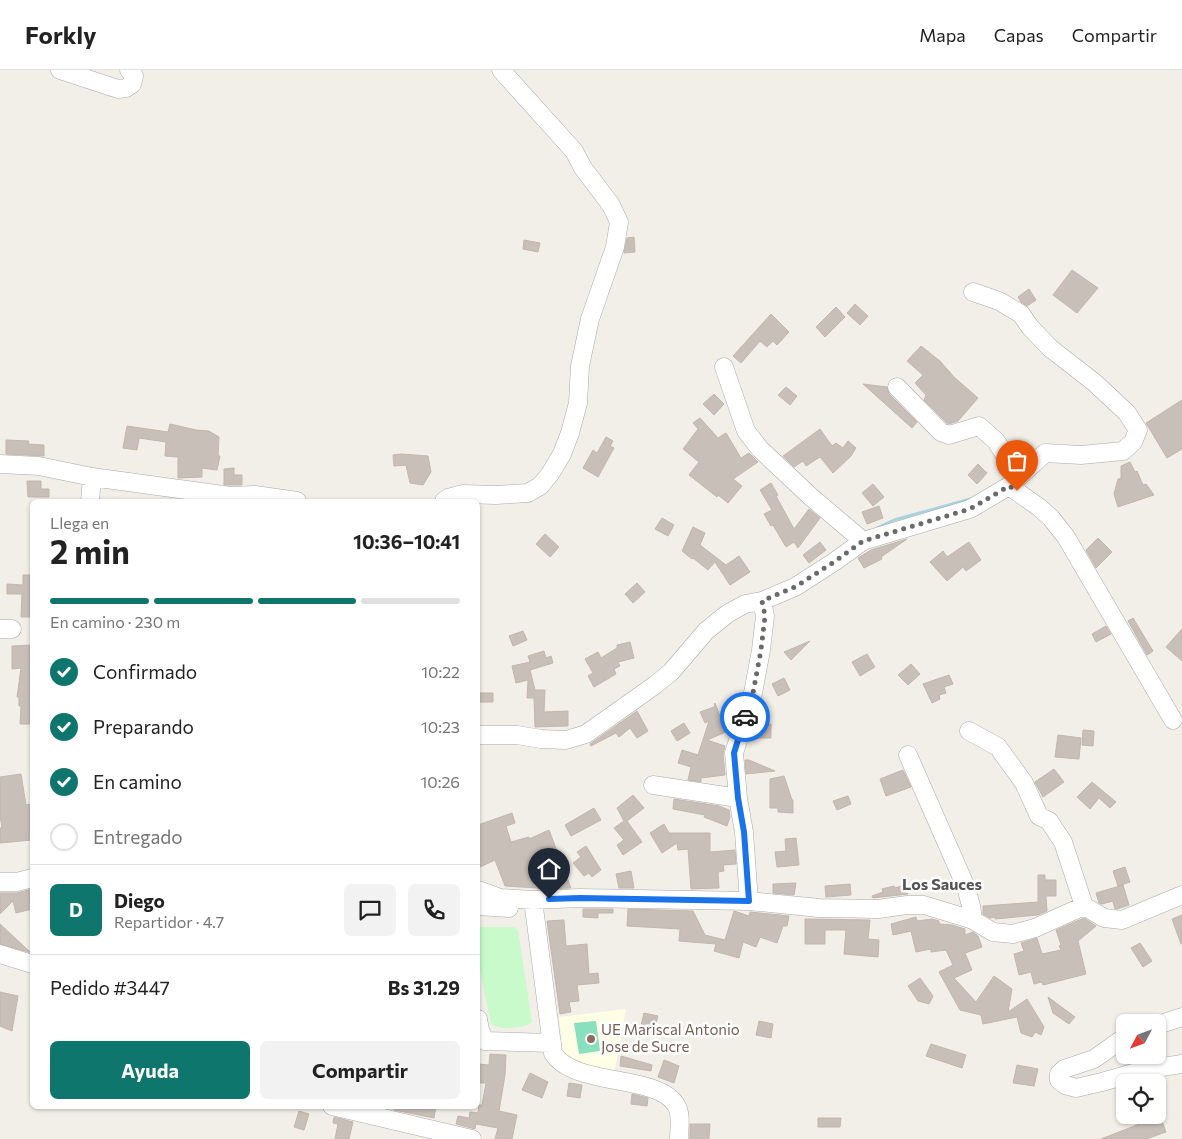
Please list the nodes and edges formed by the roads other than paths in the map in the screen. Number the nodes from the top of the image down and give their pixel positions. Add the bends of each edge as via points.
1 (60, 70) edge
2 (129, 70) edge
3 (501, 70) edge
4 (973, 292) dead end
5 (724, 367) dead end
6 (897, 387) dead end
7 (0, 464) edge
8 (92, 477) junction
9 (1012, 483) junction
10 (90, 499) edge
11 (283, 499) edge
12 (447, 499) edge
13 (863, 541) junction
14 (762, 601) junction
15 (1173, 720) dead end
16 (969, 731) dead end
17 (480, 734) edge
18 (908, 755) dead end
19 (653, 785) dead end
20 (738, 798) junction
21 (30, 879) edge
22 (0, 882) edge
23 (480, 891) edge
24 (1182, 895) edge
25 (533, 900) junction
26 (749, 901) junction
27 (480, 906) edge
28 (1084, 906) junction
29 (972, 920) junction
30 (0, 954) edge
31 (30, 963) edge
32 (1182, 1017) edge
33 (1166, 1022) edge
34 (480, 1030) edge
35 (552, 1043) junction
36 (1116, 1043) edge
37 (1182, 1064) edge
38 (345, 1109) edge
39 (472, 1139) edge
40 (679, 1139) edge

1 - 2 street via 126,88 132,84 134,76
3 - 12 street via 574,151 619,222 615,247 590,319 580,366 578,403 570,433 550,474 540,486 528,493 463,494
4 - 9 street via 999,301 1021,314 1050,348 1126,412 1138,430 1133,442 1123,451 1081,455 1045,453
5 - 13 street via 746,431 760,449
6 - 9 street via 941,432 949,435 979,426 996,441 1008,460
7 - 8 street via 39,466
8 - 10 street
8 - 11 street via 230,496
9 - 13 street via 970,509
9 - 15 street via 1051,518 1066,537
13 - 14 street via 795,587
14 - 17 street via 744,604 727,614 706,631 671,672 586,734 566,740
14 - 20 street via 765,616 761,650 753,693 734,753
16 - 28 street via 998,747 1024,783 1039,816 1049,821 1063,842
18 - 29 street via 966,887
19 - 20 street
20 - 26 street
21 - 22 street
23 - 25 street via 500,898
24 - 28 street via 1122,920 1104,918
25 - 26 street
25 - 27 street via 519,910
25 - 35 street
26 - 29 street via 820,908 878,909 924,905
28 - 29 street via 1013,934 993,932
30 - 31 street
32 - 33 street
34 - 35 street via 485,1041
35 - 40 street via 557,1060 570,1069 637,1084 668,1097 676,1105
36 - 37 street via 1094,1059 1064,1069 1058,1080 1076,1088 1144,1070
38 - 39 street

